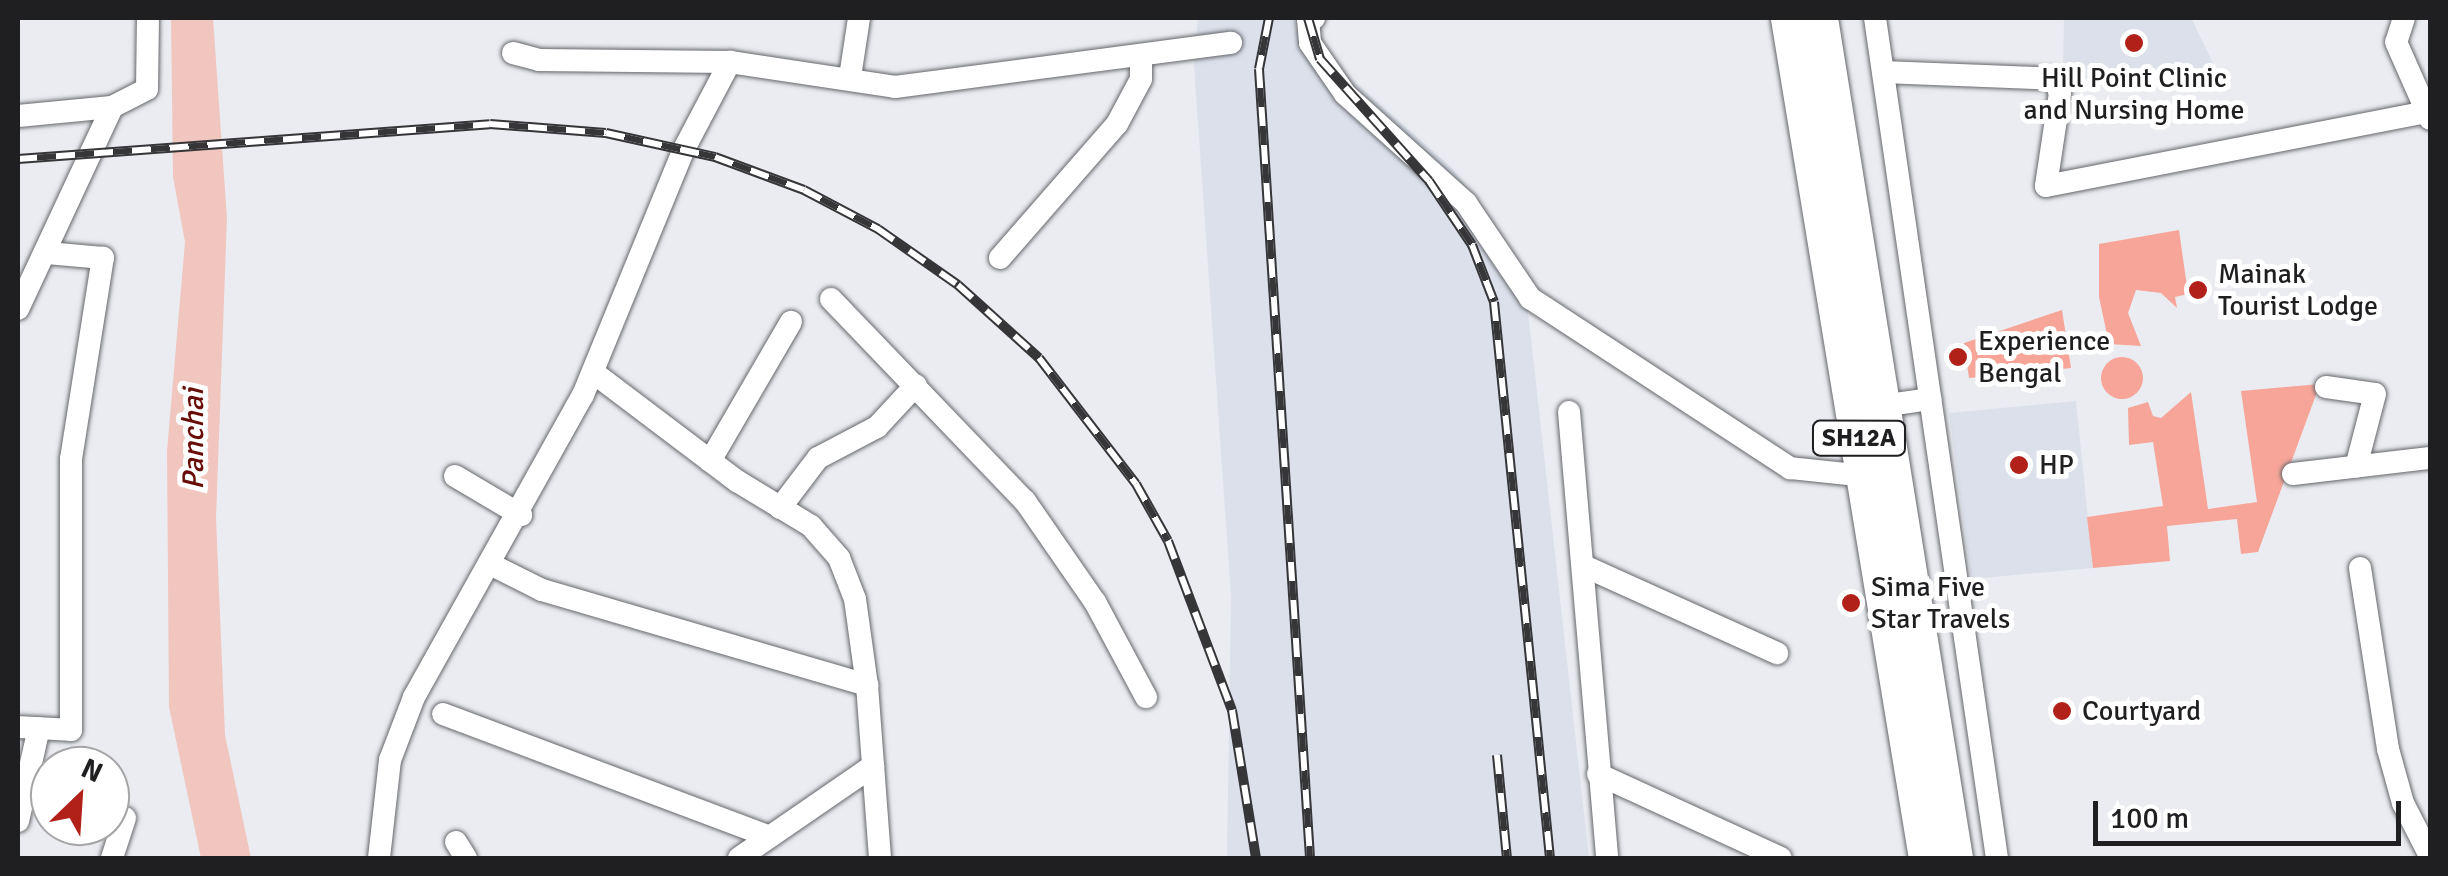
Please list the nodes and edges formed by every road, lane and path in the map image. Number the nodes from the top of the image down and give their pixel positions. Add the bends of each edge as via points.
1 (148, 18) edge
2 (860, 18) edge
3 (1314, 18) edge
4 (1788, 18) edge
5 (1820, 18) edge
6 (1875, 18) edge
7 (2404, 18) edge
8 (1230, 43) dead end
9 (512, 53) dead end
10 (1141, 57) junction
11 (730, 62) junction
12 (1883, 72) junction
13 (850, 77) junction
14 (112, 107) junction
15 (18, 116) edge
16 (2429, 116) edge
17 (48, 253) junction
18 (1000, 258) dead end
19 (831, 299) dead end
20 (18, 307) edge
21 (791, 322) dead end
22 (594, 374) junction
23 (916, 386) junction
24 (2326, 387) dead end
25 (1930, 398) junction
26 (1868, 408) junction
27 (1569, 412) dead end
28 (2430, 458) edge
29 (710, 461) junction
30 (2356, 468) junction
31 (2293, 474) dead end
32 (455, 476) dead end
33 (1866, 476) junction
34 (780, 508) junction
35 (521, 514) junction
36 (492, 564) junction
37 (1584, 566) junction
38 (2360, 568) dead end
39 (1778, 653) dead end
40 (867, 686) junction
41 (1146, 697) dead end
42 (443, 714) dead end
43 (28, 728) edge
44 (873, 766) junction
45 (1598, 774) junction
46 (18, 821) edge
47 (770, 838) junction
48 (2430, 856) edge
49 (379, 858) edge
50 (739, 858) edge
51 (880, 858) edge
52 (1607, 858) edge
53 (1781, 858) edge
54 (1926, 858) edge
55 (1954, 858) edge
56 (1997, 858) edge

1 - 14 street via 147,89
2 - 13 street
3 - 33 street via 1308,19 1310,44 1344,94 1466,203 1530,298 1790,468
4 - 26 main road, SH12A
5 - 26 main road, SH12A
6 - 12 street
7 - 16 street via 2396,42
8 - 10 street
9 - 11 street via 539,60
10 - 13 street via 896,86
10 - 18 street via 1142,79 1117,124
11 - 13 street
11 - 22 street via 684,151
12 - 16 street via 2054,79 2060,93 2046,186
12 - 25 street
14 - 15 street
14 - 17 street
17 - 20 street
17 - 43 street via 102,258 70,459 71,730
19 - 23 street
21 - 29 street
22 - 29 street
22 - 35 street
23 - 34 street via 877,427 818,458
23 - 41 street via 1024,500 1095,602
24 - 30 street via 2375,394
25 - 26 street
25 - 56 street
26 - 33 main road, SH12A
26 - 55 main road, SH12A
27 - 37 street
28 - 30 street
29 - 34 street
30 - 31 street
32 - 35 street
33 - 54 main road, SH12A
34 - 40 street via 810,526 839,558 855,599
35 - 36 street
36 - 40 street via 542,590
36 - 49 street via 414,697 390,760
37 - 39 street
37 - 45 street
38 - 48 street via 2388,748 2403,803
40 - 44 street
42 - 47 street
43 - 46 street
44 - 47 street
44 - 51 street
45 - 52 street
45 - 53 street
47 - 50 street

